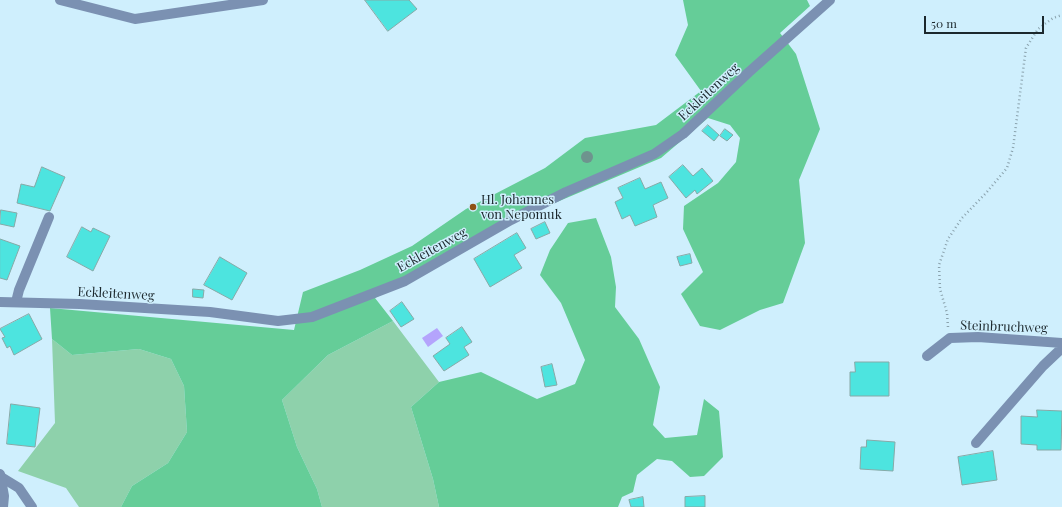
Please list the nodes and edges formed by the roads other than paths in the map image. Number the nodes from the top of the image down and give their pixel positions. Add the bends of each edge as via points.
1 (60, 0) edge
2 (264, 0) edge
3 (830, 0) edge
4 (49, 217) dead end
5 (0, 302) edge
6 (16, 302) junction
7 (1062, 343) edge
8 (1062, 348) edge
9 (926, 356) dead end
10 (976, 443) dead end
11 (1, 476) edge
12 (3, 507) edge
13 (32, 507) edge

1 - 2 street via 135,19
3 - 6 street, Eckleitenweg via 683,134 654,154 566,192 405,281 312,318 278,321 210,312
4 - 6 street via 18,290
5 - 6 street, Eckleitenweg
7 - 9 street, Steinbruchweg via 978,337 950,338
8 - 10 street via 1043,366
11 - 12 street
11 - 13 street via 19,488

